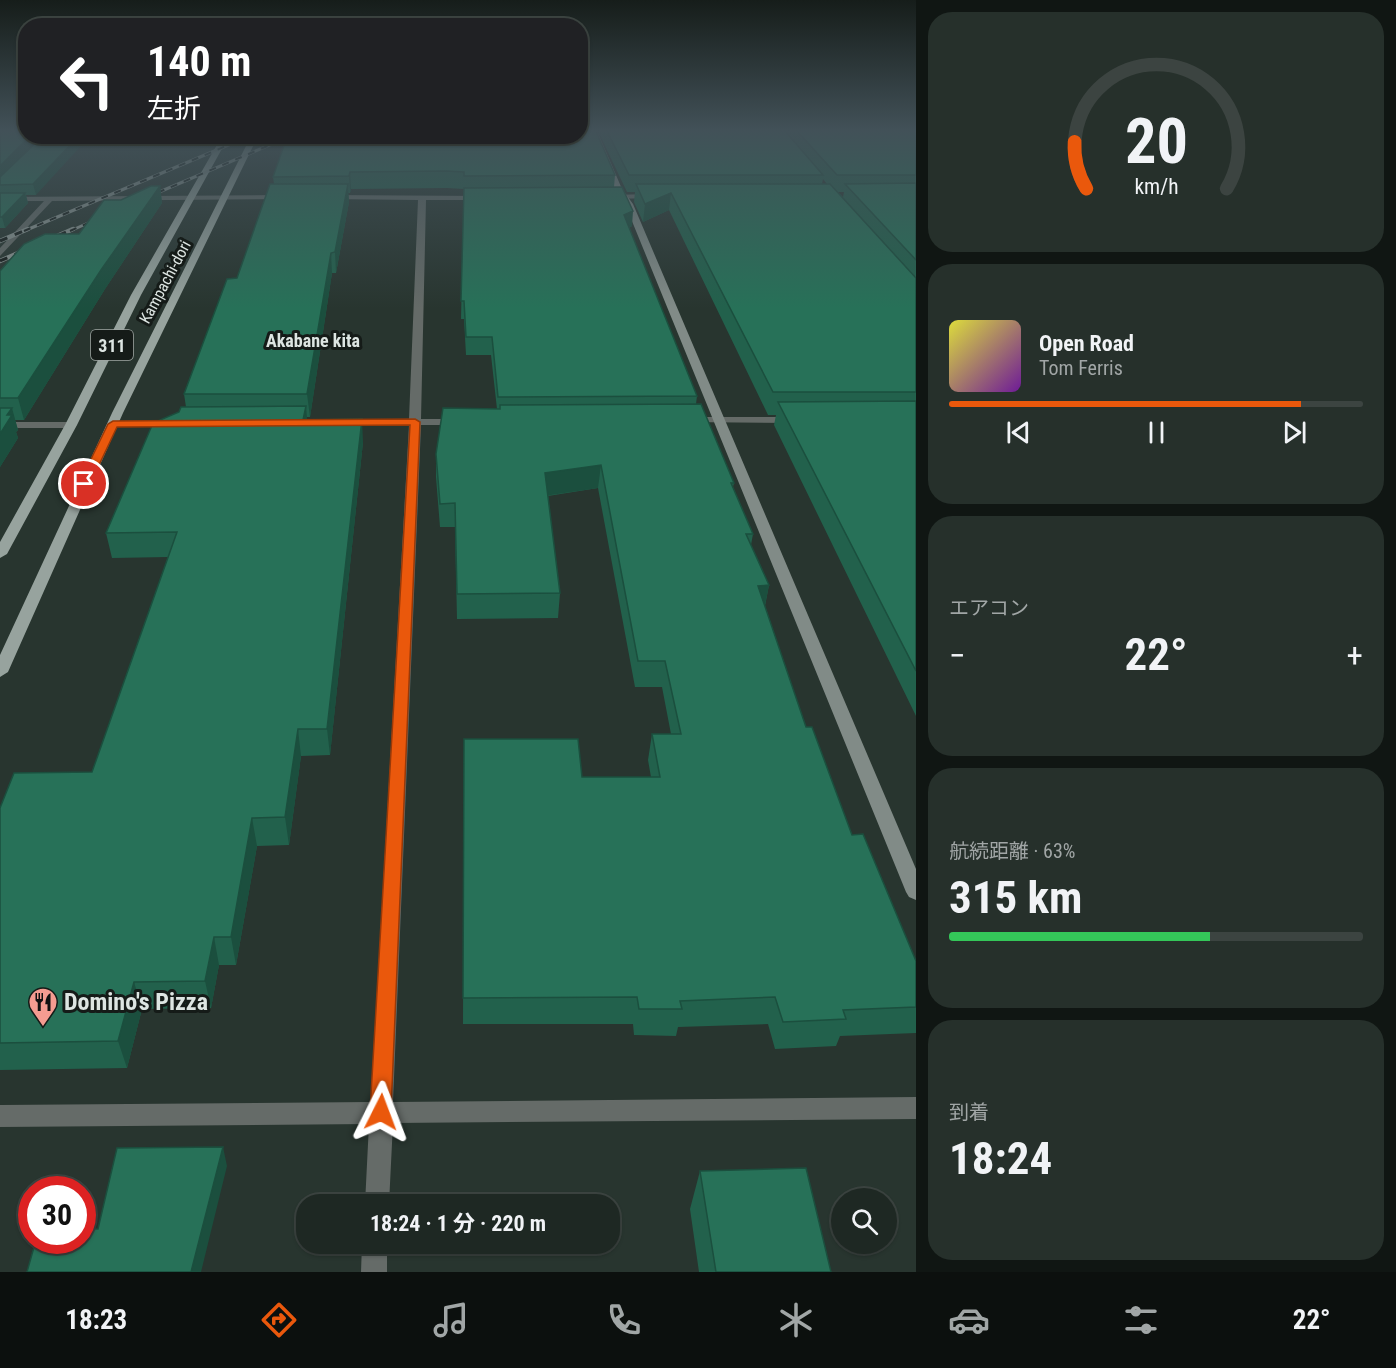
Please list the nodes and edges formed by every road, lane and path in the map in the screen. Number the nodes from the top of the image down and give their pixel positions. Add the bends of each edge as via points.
1 (196, 190) edge
2 (230, 190) edge
3 (620, 190) edge
4 (623, 196) junction
5 (668, 196) edge
6 (293, 197) edge
7 (316, 197) edge
8 (422, 197) junction
9 (597, 197) edge
10 (192, 198) junction
11 (227, 198) junction
12 (489, 198) edge
13 (0, 199) edge
14 (50, 199) junction
15 (0, 253) edge
16 (677, 420) edge
17 (718, 420) junction
18 (810, 420) edge
19 (326, 422) edge
20 (415, 422) junction
21 (468, 422) edge
22 (186, 423) edge
23 (113, 424) junction
24 (0, 425) edge
25 (71, 425) junction
26 (0, 554) edge
27 (0, 672) edge
28 (916, 892) edge
29 (916, 1108) edge
30 (381, 1112) junction
31 (0, 1116) edge
32 (377, 1194) edge
33 (375, 1254) edge
34 (374, 1272) edge

1 - 10 main road, Kampachi-dori / 311
2 - 11 main road, Kampachi-dori / 311
3 - 4 street
4 - 5 street
4 - 9 street
4 - 17 street
6 - 11 street
7 - 8 street
8 - 12 street
8 - 20 street
10 - 11 street
10 - 14 street
10 - 25 main road, Kampachi-dori / 311 via 136,295
11 - 23 main road, Kampachi-dori / 311
13 - 14 street
14 - 15 street
16 - 17 street
17 - 18 street
17 - 28 street
19 - 20 street
20 - 21 street
20 - 30 street
22 - 23 street
23 - 27 main road, Kampachi-dori / 311
24 - 25 street
25 - 26 main road, Kampachi-dori / 311
29 - 30 street
30 - 31 street
30 - 32 street
33 - 34 street

